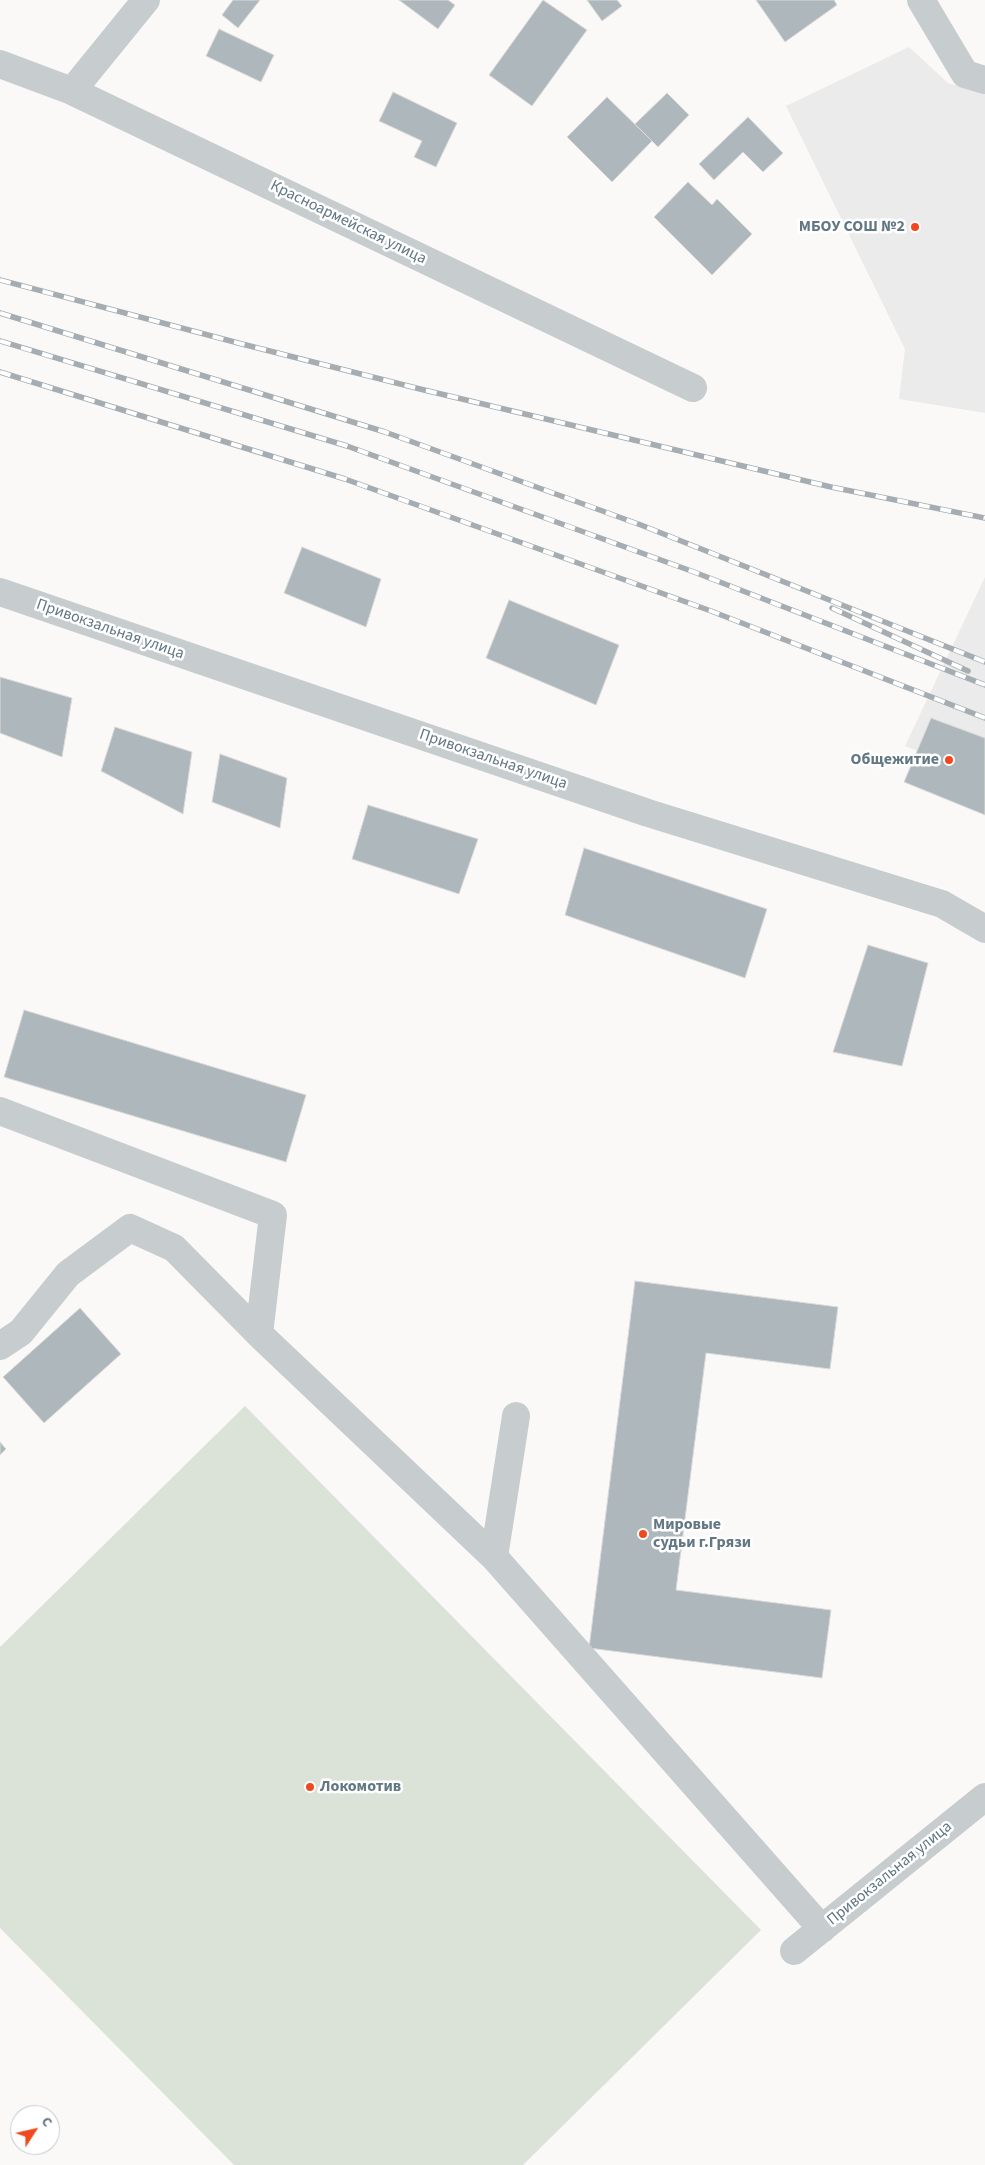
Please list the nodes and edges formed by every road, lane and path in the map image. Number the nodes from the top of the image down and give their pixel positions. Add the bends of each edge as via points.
1 (146, 0) edge
2 (922, 0) edge
3 (0, 64) edge
4 (985, 80) edge
5 (72, 91) junction
6 (693, 388) dead end
7 (0, 592) edge
8 (985, 929) edge
9 (0, 1110) edge
10 (259, 1334) junction
11 (0, 1346) edge
12 (516, 1416) dead end
13 (494, 1557) junction
14 (985, 1797) edge
15 (822, 1929) junction
16 (794, 1951) dead end

1 - 5 street
2 - 4 street via 965,74
3 - 5 street, Красноармейская улица
5 - 6 street, Красноармейская улица
7 - 8 street, Привокзальная улица via 648,813 942,904
9 - 10 street via 273,1215
10 - 11 street via 174,1248 130,1228 68,1274 21,1332
10 - 13 street
12 - 13 street
13 - 15 street
14 - 15 street, Привокзальная улица
15 - 16 street, Привокзальная улица

